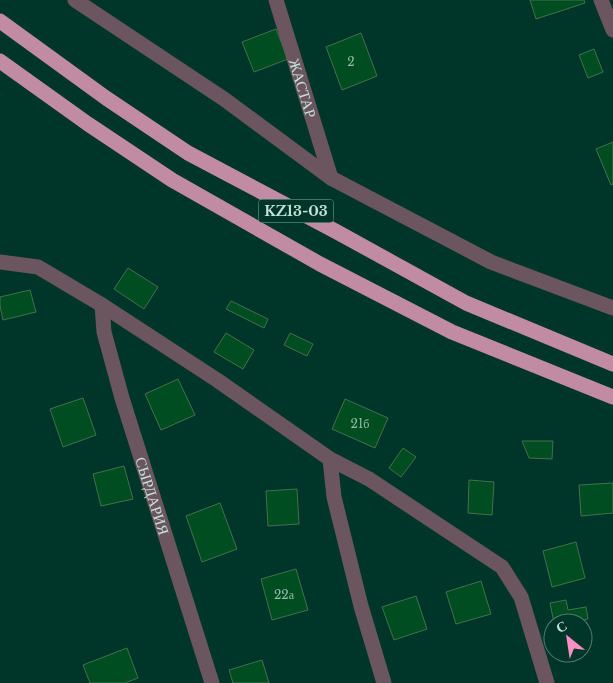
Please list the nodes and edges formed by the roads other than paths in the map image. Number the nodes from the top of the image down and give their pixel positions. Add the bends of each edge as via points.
1 (76, 0) edge
2 (276, 0) edge
3 (602, 0) edge
4 (0, 21) edge
5 (613, 30) edge
6 (0, 61) edge
7 (331, 178) junction
8 (0, 262) edge
9 (102, 305) junction
10 (613, 308) edge
11 (613, 364) edge
12 (613, 397) edge
13 (330, 459) junction
14 (212, 683) edge
15 (384, 683) edge
16 (547, 683) edge

1 - 7 street via 224,100
2 - 7 street, ЖАСТАР
3 - 5 street
4 - 11 highway, KZ13-03 via 188,153 466,303
6 - 12 highway, KZ13-03 via 172,180 320,264 452,332
7 - 10 street via 491,262
8 - 9 street via 38,268
9 - 13 street
9 - 14 street, СЫРДАРИЯ via 104,332 122,398
13 - 15 street via 334,497
13 - 16 street via 369,479 502,567 521,596

